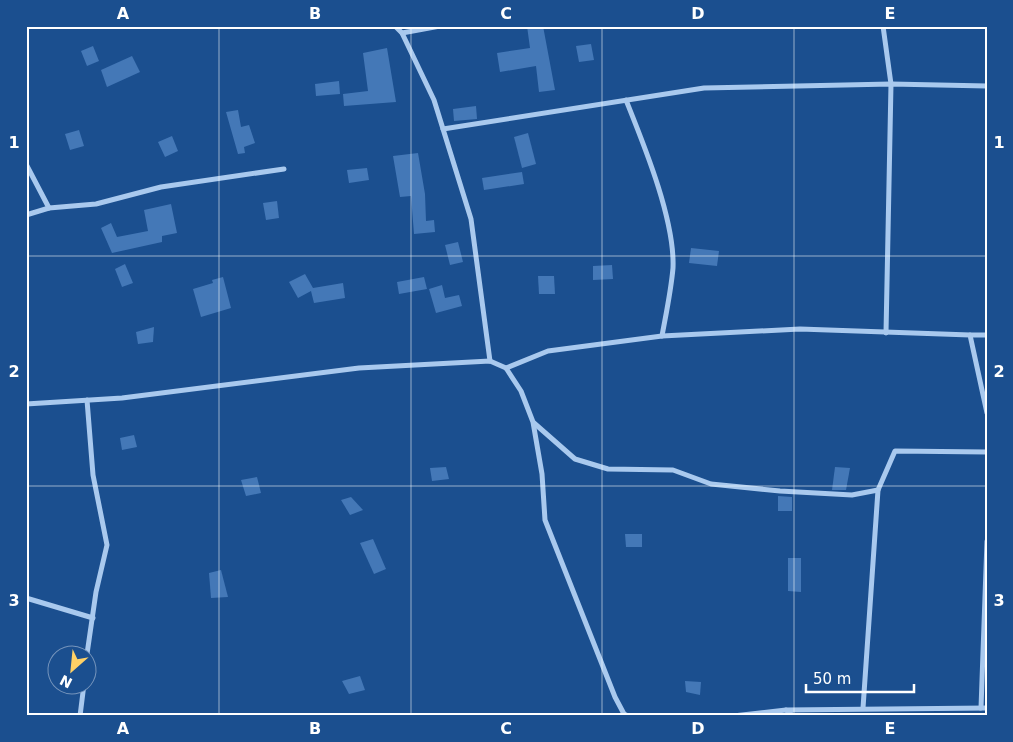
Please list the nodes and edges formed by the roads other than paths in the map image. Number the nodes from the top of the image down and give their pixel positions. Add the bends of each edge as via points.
1 (395, 26) edge
2 (440, 26) edge
3 (883, 26) edge
4 (402, 33) junction
5 (891, 84) junction
6 (987, 86) edge
7 (626, 100) junction
8 (443, 129) junction
9 (26, 164) edge
10 (284, 169) dead end
11 (49, 208) junction
12 (26, 215) edge
13 (886, 333) junction
14 (970, 335) junction
15 (987, 335) edge
16 (662, 336) junction
17 (490, 360) junction
18 (506, 368) junction
19 (87, 400) junction
20 (26, 404) edge
21 (987, 413) edge
22 (533, 422) junction
23 (987, 452) edge
24 (878, 490) junction
25 (987, 541) edge
26 (26, 598) edge
27 (93, 618) junction
28 (89, 644) edge
29 (83, 694) edge
30 (863, 708) junction
31 (984, 708) edge
32 (786, 710) junction
33 (80, 716) edge
34 (628, 716) edge
35 (734, 716) edge
36 (793, 716) edge

1 - 4 street
2 - 4 street
3 - 5 street
4 - 8 street via 434,100
5 - 6 street
5 - 7 street via 704,88
5 - 13 street
7 - 8 street
7 - 16 street via 648,153 671,238 673,268
8 - 17 street via 471,219
9 - 11 street
10 - 11 street via 161,187 96,204
11 - 12 street
13 - 14 street
13 - 16 street via 800,330
14 - 15 street
14 - 21 street
16 - 18 street via 548,351
17 - 18 street
17 - 19 street via 358,368
18 - 22 street via 521,392
19 - 20 street
19 - 27 street via 93,475 107,544
22 - 24 street via 575,459 608,469 673,470 711,484 812,493 852,495
22 - 34 street via 542,474 545,520 616,697
23 - 24 street via 894,451
24 - 30 street
25 - 31 street
26 - 27 street
27 - 28 street
29 - 33 street
30 - 31 street
30 - 32 street
32 - 35 street
32 - 36 street

